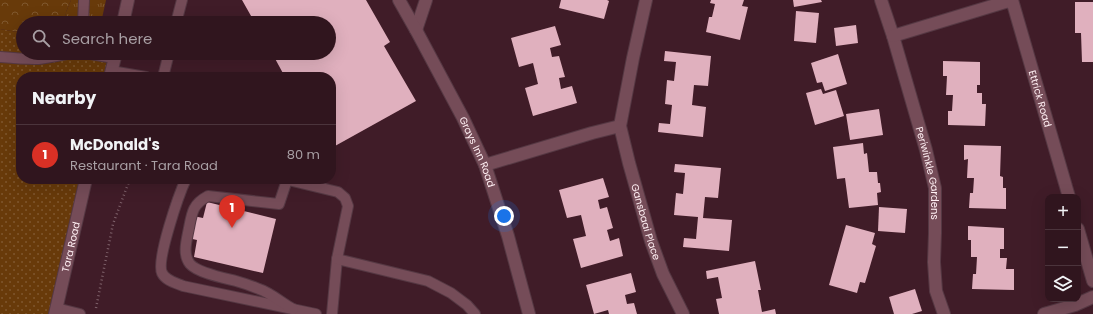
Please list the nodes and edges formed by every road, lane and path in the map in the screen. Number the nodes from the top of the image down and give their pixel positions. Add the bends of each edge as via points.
1 (84, 0) edge
2 (128, 0) edge
3 (182, 0) edge
4 (399, 0) edge
5 (426, 0) edge
6 (646, 0) edge
7 (881, 0) edge
8 (1012, 0) edge
9 (83, 16) edge
10 (124, 16) edge
11 (178, 16) edge
12 (416, 30) junction
13 (893, 36) junction
14 (0, 57) edge
15 (16, 58) edge
16 (114, 60) edge
17 (167, 60) edge
18 (111, 72) edge
19 (164, 72) edge
20 (620, 126) junction
21 (485, 165) junction
22 (85, 184) edge
23 (128, 184) edge
24 (184, 184) edge
25 (285, 184) edge
26 (306, 184) edge
27 (1068, 194) edge
28 (1078, 230) edge
29 (337, 259) junction
30 (1093, 281) edge
31 (1093, 297) edge
32 (293, 309) junction
33 (56, 311) edge
34 (80, 314) edge
35 (95, 314) edge
36 (316, 314) edge
37 (332, 314) edge
38 (475, 314) edge
39 (529, 314) edge
40 (683, 314) edge
41 (944, 314) edge
42 (1044, 314) edge

1 - 9 lane
2 - 10 street
3 - 11 lane
4 - 12 street, Grays Inn Road
5 - 12 street
6 - 20 street, Gansbaai Place
7 - 13 street, Periwinkle Gardens
8 - 13 street
8 - 27 street, Ettrick Road
12 - 21 street, Grays Inn Road
13 - 41 street, Periwinkle Gardens via 926,150 934,188 936,291
14 - 15 lane
16 - 18 street
17 - 19 lane
20 - 21 street
20 - 40 street, Gansbaai Place via 651,241 663,274
21 - 39 street, Grays Inn Road
22 - 33 street, Tara Road
23 - 35 path via 113,224
24 - 32 lane via 163,250 162,272 166,278 183,286
25 - 32 lane via 279,204 208,196 199,201 192,213 186,242 186,257 190,264 198,269 261,289
26 - 29 lane via 338,192 345,198 348,206
28 - 30 street
29 - 37 lane
29 - 38 lane via 428,281 451,293
31 - 42 street
32 - 36 lane
33 - 34 lane

